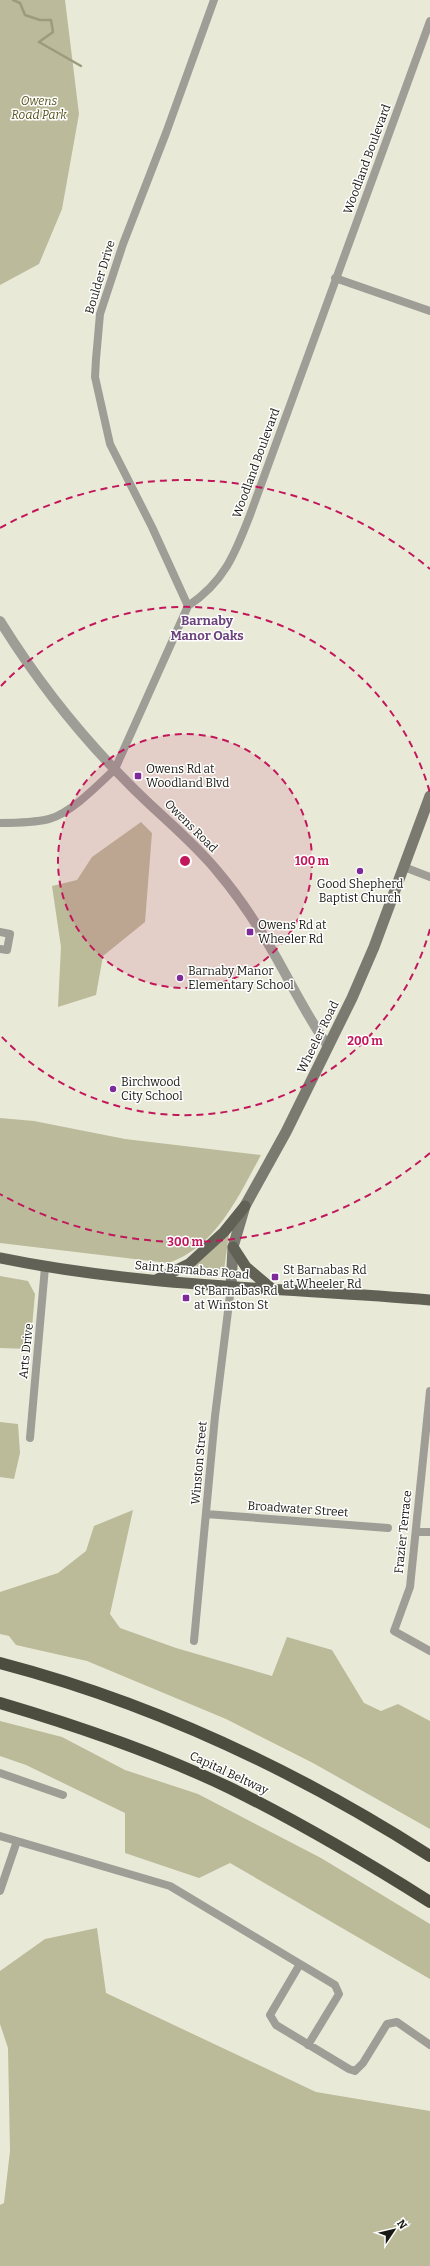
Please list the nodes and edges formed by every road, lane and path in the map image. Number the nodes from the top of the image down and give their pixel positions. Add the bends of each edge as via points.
1 (214, 0) edge
2 (430, 21) edge
3 (335, 278) junction
4 (430, 311) edge
5 (188, 606) junction
6 (0, 621) edge
7 (115, 769) junction
8 (430, 796) edge
9 (0, 823) edge
10 (404, 867) junction
11 (430, 877) edge
12 (0, 932) edge
13 (4, 949) edge
14 (328, 1046) junction
15 (245, 1206) junction
16 (233, 1247) junction
17 (0, 1258) edge
18 (45, 1266) junction
19 (157, 1280) junction
20 (231, 1287) junction
21 (272, 1290) junction
22 (430, 1300) edge
23 (430, 1391) edge
24 (30, 1438) dead end
25 (206, 1514) junction
26 (388, 1528) dead end
27 (416, 1532) junction
28 (430, 1532) edge
29 (194, 1641) dead end
30 (430, 1651) edge
31 (0, 1663) edge
32 (0, 1703) edge
33 (0, 1773) edge
34 (63, 1795) dead end
35 (0, 1836) edge
36 (17, 1841) junction
37 (430, 1856) edge
38 (0, 1891) edge
39 (430, 1902) edge
40 (300, 1964) junction
41 (430, 2044) edge
42 (308, 2045) junction

1 - 5 street, Boulder Drive via 119,255 100,314 95,377 110,444
2 - 3 street, Woodland Boulevard
3 - 4 street
3 - 5 street, Woodland Boulevard via 237,549 222,575 203,596
5 - 7 street
6 - 7 street, Owens Road via 37,676 78,729
7 - 9 street via 100,784 54,817 37,822
7 - 14 street, Owens Road via 212,865 237,896 258,926
8 - 10 main road, Wheeler Road
10 - 11 street
10 - 14 main road, Wheeler Road via 374,947
12 - 13 street via 10,934
14 - 15 main road, Wheeler Road via 286,1132
15 - 16 main road, Wheeler Road
15 - 19 main road via 224,1232 189,1264
16 - 20 main road, Wheeler Road
16 - 21 main road via 246,1267
17 - 18 main road, Saint Barnabas Road
18 - 19 main road, Saint Barnabas Road
18 - 24 street, Arts Drive
19 - 20 main road, Saint Barnabas Road
20 - 21 main road, Saint Barnabas Road
20 - 25 street, Winston Street
21 - 22 main road, Saint Barnabas Road
23 - 27 street, Frazier Terrace
25 - 26 street, Broadwater Street
25 - 29 street, Winston Street
27 - 28 street
27 - 30 street, Frazier Terrace via 410,1586 394,1631
31 - 37 highway, Capital Beltway via 106,1695 199,1732 303,1781
32 - 39 highway, Capital Beltway via 132,1747 228,1788 326,1838
33 - 34 street
35 - 36 street
36 - 38 street
36 - 40 street via 170,1886
40 - 42 street via 270,2015 276,2025
40 - 42 street via 335,1985 339,1994
41 - 42 street via 397,2022 387,2024 363,2063 355,2071 349,2070

